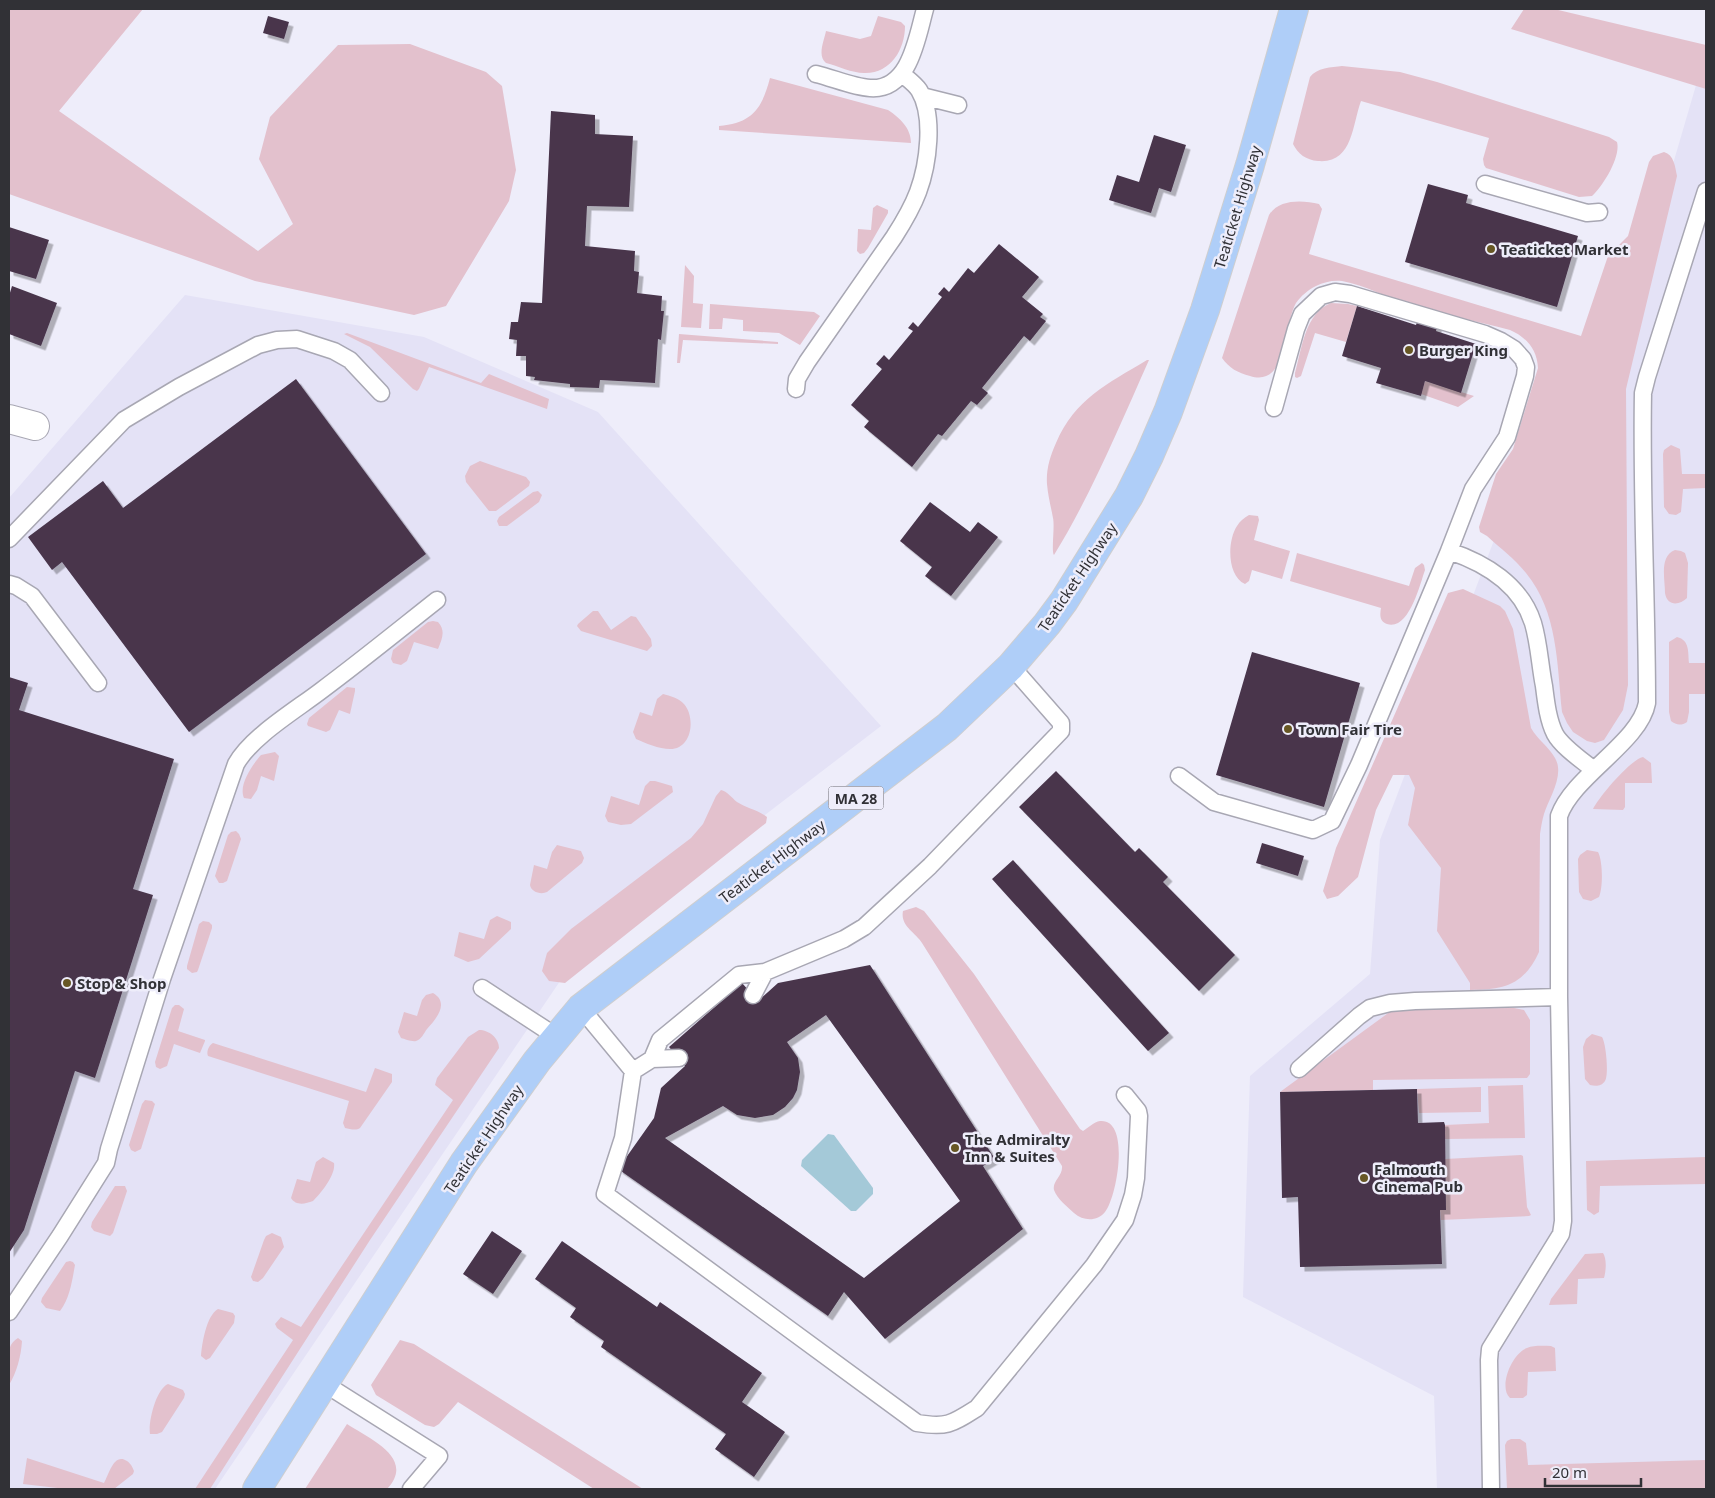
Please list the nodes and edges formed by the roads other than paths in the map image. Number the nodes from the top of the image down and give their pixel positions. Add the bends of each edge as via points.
1 (925, 9) edge
2 (1294, 9) edge
3 (816, 74) dead end
4 (902, 74) junction
5 (922, 96) junction
6 (958, 105) dead end
7 (1485, 184) dead end
8 (1706, 191) edge
9 (1599, 212) dead end
10 (796, 390) dead end
11 (381, 393) dead end
12 (1274, 408) dead end
13 (9, 418) edge
14 (35, 426) dead end
15 (9, 539) edge
16 (1449, 551) junction
17 (9, 584) edge
18 (437, 600) dead end
19 (1011, 666) junction
20 (98, 683) dead end
21 (1594, 770) junction
22 (1178, 776) dead end
23 (765, 972) junction
24 (482, 988) dead end
25 (752, 995) dead end
26 (1559, 997) junction
27 (581, 1008) junction
28 (557, 1036) junction
29 (679, 1058) dead end
30 (652, 1059) junction
31 (1299, 1069) dead end
32 (633, 1071) junction
33 (1125, 1095) dead end
34 (9, 1312) edge
35 (325, 1384) junction
36 (257, 1489) edge
37 (411, 1489) edge
38 (1491, 1489) edge

1 - 4 lane via 912,55
2 - 19 main road, Teaticket Highway / MA 28 via 1250,165 1172,404 1129,496 1064,601
3 - 4 lane via 869,88 880,87
4 - 5 lane
5 - 6 lane
5 - 10 lane via 928,119 927,148 918,193 894,237 807,362 797,379
7 - 9 lane via 1587,213
8 - 21 lane via 1643,393 1646,711 1625,739
11 - 15 lane via 350,360 334,351 296,340 258,345 124,420
12 - 16 lane via 1302,314 1321,296 1335,292 1485,334 1514,348 1523,359 1526,376 1507,437 1473,489
13 - 14 street
16 - 21 lane via 1491,571 1512,587 1525,604 1534,625 1547,709 1554,733
16 - 22 lane via 1363,756 1332,821 1313,830 1214,802
17 - 20 lane via 32,596
18 - 34 lane via 242,753 162,979 106,1163
19 - 23 lane via 1061,723 1061,731 930,866 864,927 844,939
19 - 27 main road, Teaticket Highway / MA 28 via 947,727
21 - 26 lane via 1567,801 1559,816
23 - 25 lane
23 - 30 lane via 739,975 660,1040
24 - 28 lane
26 - 31 lane via 1415,1001 1377,1006 1359,1016
26 - 38 lane via 1563,1221 1561,1234 1490,1349
27 - 28 main road, Teaticket Highway / MA 28
27 - 32 lane
28 - 35 main road, Teaticket Highway / MA 28 via 464,1163
29 - 30 lane
30 - 32 lane
32 - 33 lane via 623,1138 606,1194 917,1423 936,1426 954,1423 977,1408 1094,1265 1125,1220 1133,1195 1139,1116
35 - 36 main road, Teaticket Highway / MA 28
35 - 37 lane via 439,1456

